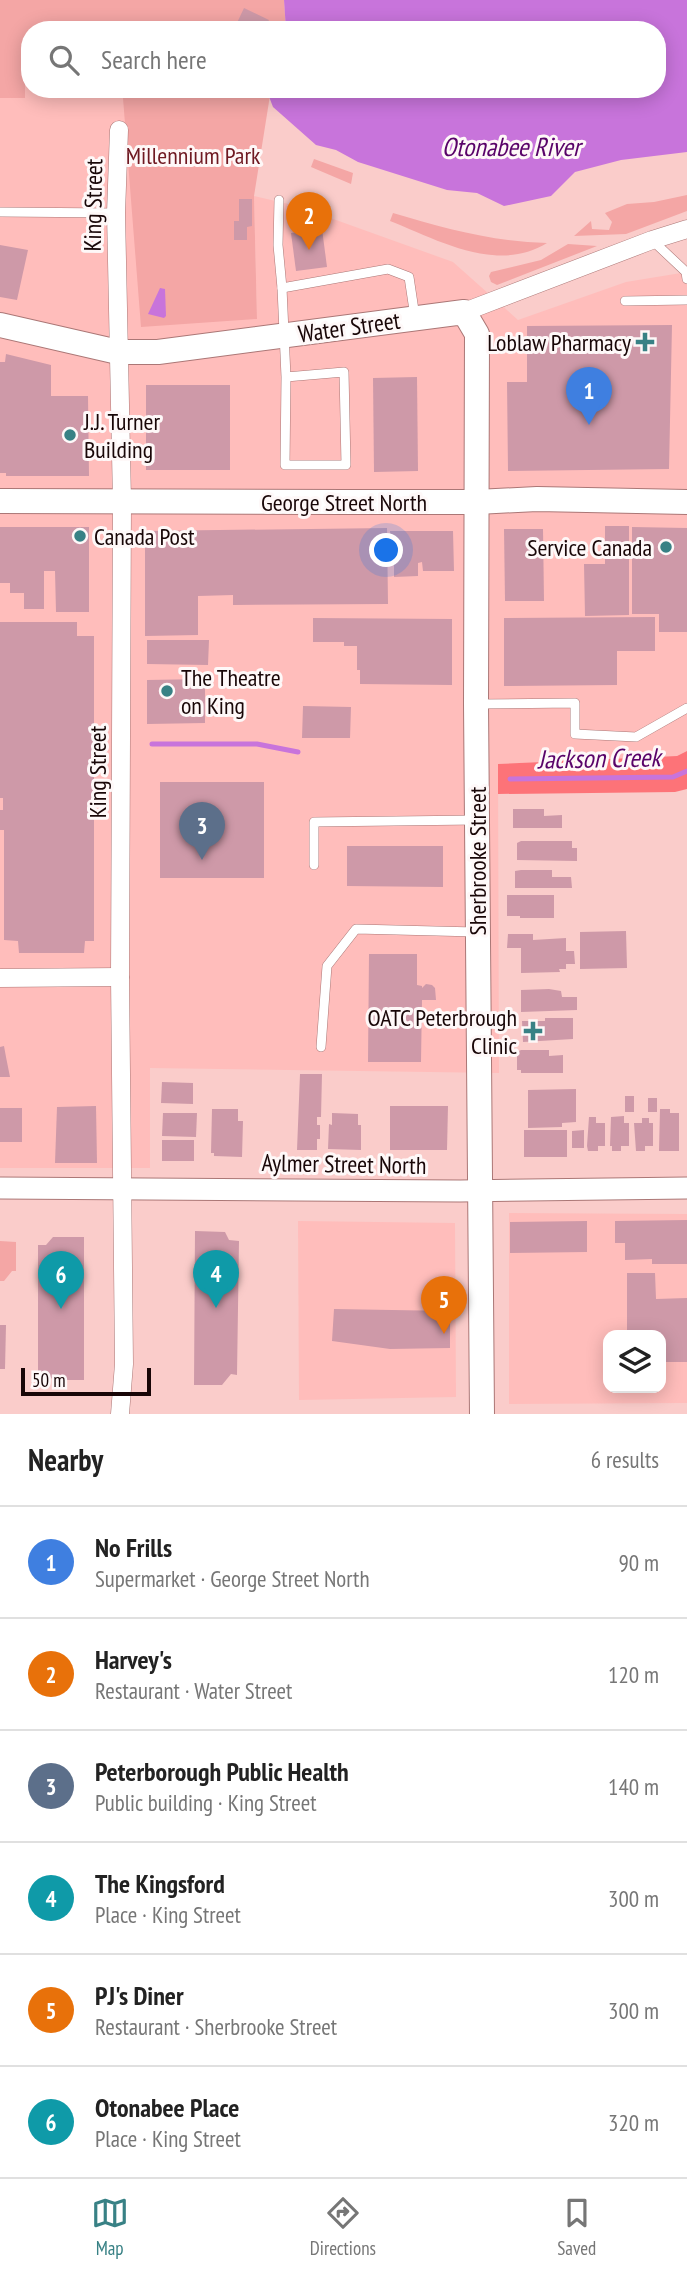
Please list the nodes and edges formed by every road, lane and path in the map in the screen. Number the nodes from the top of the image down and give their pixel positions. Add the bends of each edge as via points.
1 (119, 130) dead end
2 (279, 200) dead end
3 (0, 212) edge
4 (116, 212) junction
5 (687, 229) edge
6 (652, 240) junction
7 (687, 279) edge
8 (282, 288) junction
9 (687, 300) edge
10 (625, 301) dead end
11 (464, 312) junction
12 (415, 318) junction
13 (0, 325) edge
14 (283, 336) junction
15 (118, 352) junction
16 (286, 377) junction
17 (478, 460) junction
18 (537, 499) junction
19 (0, 501) edge
20 (122, 501) junction
21 (477, 502) junction
22 (687, 502) edge
23 (476, 704) junction
24 (687, 708) edge
25 (477, 820) junction
26 (314, 864) dead end
27 (478, 932) junction
28 (120, 977) junction
29 (0, 978) edge
30 (321, 1046) dead end
31 (0, 1188) edge
32 (121, 1188) junction
33 (687, 1188) edge
34 (479, 1191) junction
35 (120, 1414) edge
36 (482, 1414) edge

1 - 4 street, King Street
2 - 8 lane
3 - 4 lane
4 - 15 street, King Street
5 - 6 street, Water Street
6 - 7 lane via 686,272
6 - 11 street, Water Street
8 - 12 lane via 388,269 409,277
8 - 14 lane
9 - 10 lane
11 - 12 main road, Water Street
11 - 17 main road, Sherbrooke Street via 477,334
12 - 14 main road, Water Street
13 - 15 main road, Water Street
14 - 15 main road, Water Street via 158,352
14 - 16 lane
15 - 20 street, King Street
16 - 16 lane via 285,465 346,465 344,372
17 - 18 main road via 492,483
17 - 21 main road, Sherbrooke Street
18 - 21 main road, George Street North
18 - 22 main road, George Street North
19 - 20 main road, George Street North
20 - 21 main road, George Street North
20 - 28 street, King Street
21 - 23 main road, Sherbrooke Street
23 - 24 lane via 575,703 575,734 636,737
23 - 25 main road, Sherbrooke Street
25 - 26 lane via 314,822
25 - 27 main road, Sherbrooke Street
27 - 30 lane via 356,929 327,966
27 - 34 main road, Sherbrooke Street
28 - 29 street
28 - 32 street, King Street
31 - 32 street, Aylmer Street North
32 - 34 street, Aylmer Street North
32 - 35 street, King Street via 124,1364
33 - 34 street, Aylmer Street North
34 - 36 main road, Sherbrooke Street

